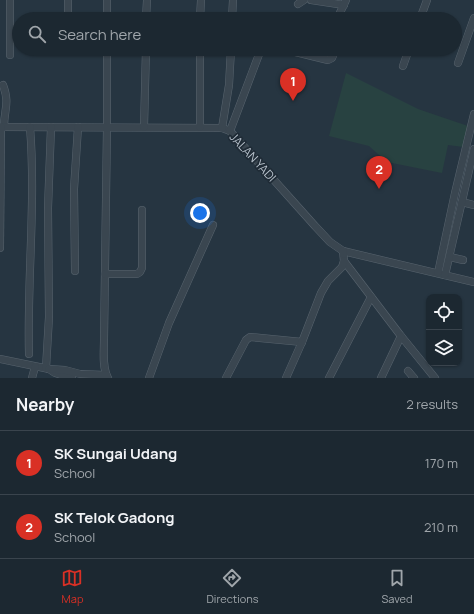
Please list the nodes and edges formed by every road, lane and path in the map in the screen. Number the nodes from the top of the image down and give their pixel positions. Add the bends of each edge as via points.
1 (10, 0) edge
2 (68, 0) edge
3 (107, 0) edge
4 (147, 0) edge
5 (201, 0) edge
6 (233, 0) edge
7 (311, 0) edge
8 (427, 0) edge
9 (345, 3) edge
10 (68, 12) edge
11 (107, 12) edge
12 (146, 12) edge
13 (200, 12) edge
14 (232, 12) edge
15 (340, 12) edge
16 (423, 12) edge
17 (474, 18) edge
18 (462, 52) edge
19 (10, 55) dead end
20 (107, 56) edge
21 (146, 56) edge
22 (200, 56) edge
23 (230, 56) edge
24 (258, 56) edge
25 (312, 56) edge
26 (333, 56) edge
27 (407, 56) edge
28 (460, 56) edge
29 (458, 63) dead end
30 (403, 66) dead end
31 (3, 85) dead end
32 (474, 114) edge
33 (2, 127) edge
34 (30, 127) junction
35 (51, 127) junction
36 (78, 127) junction
37 (107, 127) junction
38 (144, 127) junction
39 (200, 127) junction
40 (222, 128) junction
41 (230, 131) junction
42 (474, 149) edge
43 (462, 202) junction
44 (474, 205) edge
45 (142, 210) dead end
46 (213, 225) dead end
47 (0, 248) edge
48 (343, 251) junction
49 (450, 257) junction
50 (463, 260) dead end
51 (344, 261) junction
52 (75, 271) dead end
53 (105, 274) junction
54 (442, 274) junction
55 (474, 282) edge
56 (371, 297) junction
57 (401, 336) junction
58 (302, 342) junction
59 (29, 354) dead end
60 (0, 358) edge
61 (34, 367) junction
62 (48, 369) junction
63 (408, 371) dead end
64 (107, 376) edge
65 (32, 378) edge
66 (72, 378) edge
67 (149, 378) edge
68 (226, 378) edge
69 (286, 378) edge
70 (330, 378) edge
71 (381, 378) edge
72 (414, 378) edge
73 (435, 378) edge

1 - 19 street
2 - 10 street
3 - 11 street
4 - 12 street
5 - 13 street
6 - 14 street
7 - 9 street
8 - 16 street
9 - 15 street
17 - 18 street
20 - 37 street
21 - 38 street
22 - 39 street
23 - 40 street via 229,85
24 - 41 street
25 - 26 street via 328,60
27 - 30 street
28 - 29 street
31 - 33 street via 7,101
32 - 54 street via 455,193
33 - 34 street, JALAN YADI
33 - 47 street
34 - 35 street, JALAN YADI
34 - 59 street via 33,161
35 - 36 street, JALAN YADI
35 - 62 street
36 - 37 street, JALAN YADI
36 - 52 street via 74,189
37 - 38 street, JALAN YADI
37 - 53 street
38 - 39 street, JALAN YADI
39 - 40 street, JALAN YADI
40 - 41 street, JALAN YADI
41 - 48 street, JALAN YADI via 314,226
42 - 43 street
43 - 44 street
43 - 49 street
45 - 53 street via 140,272
46 - 67 street via 169,323
48 - 51 street
48 - 54 street, JALAN YADI
49 - 50 street
49 - 54 street
51 - 56 street
51 - 58 street via 321,293
53 - 64 street via 104,340
54 - 55 street, JALAN YADI
56 - 57 street
56 - 70 street
57 - 71 street
57 - 73 street
58 - 68 street via 250,337
58 - 69 street
60 - 61 street
61 - 62 street
61 - 65 street
62 - 64 street
62 - 66 street
63 - 72 street

